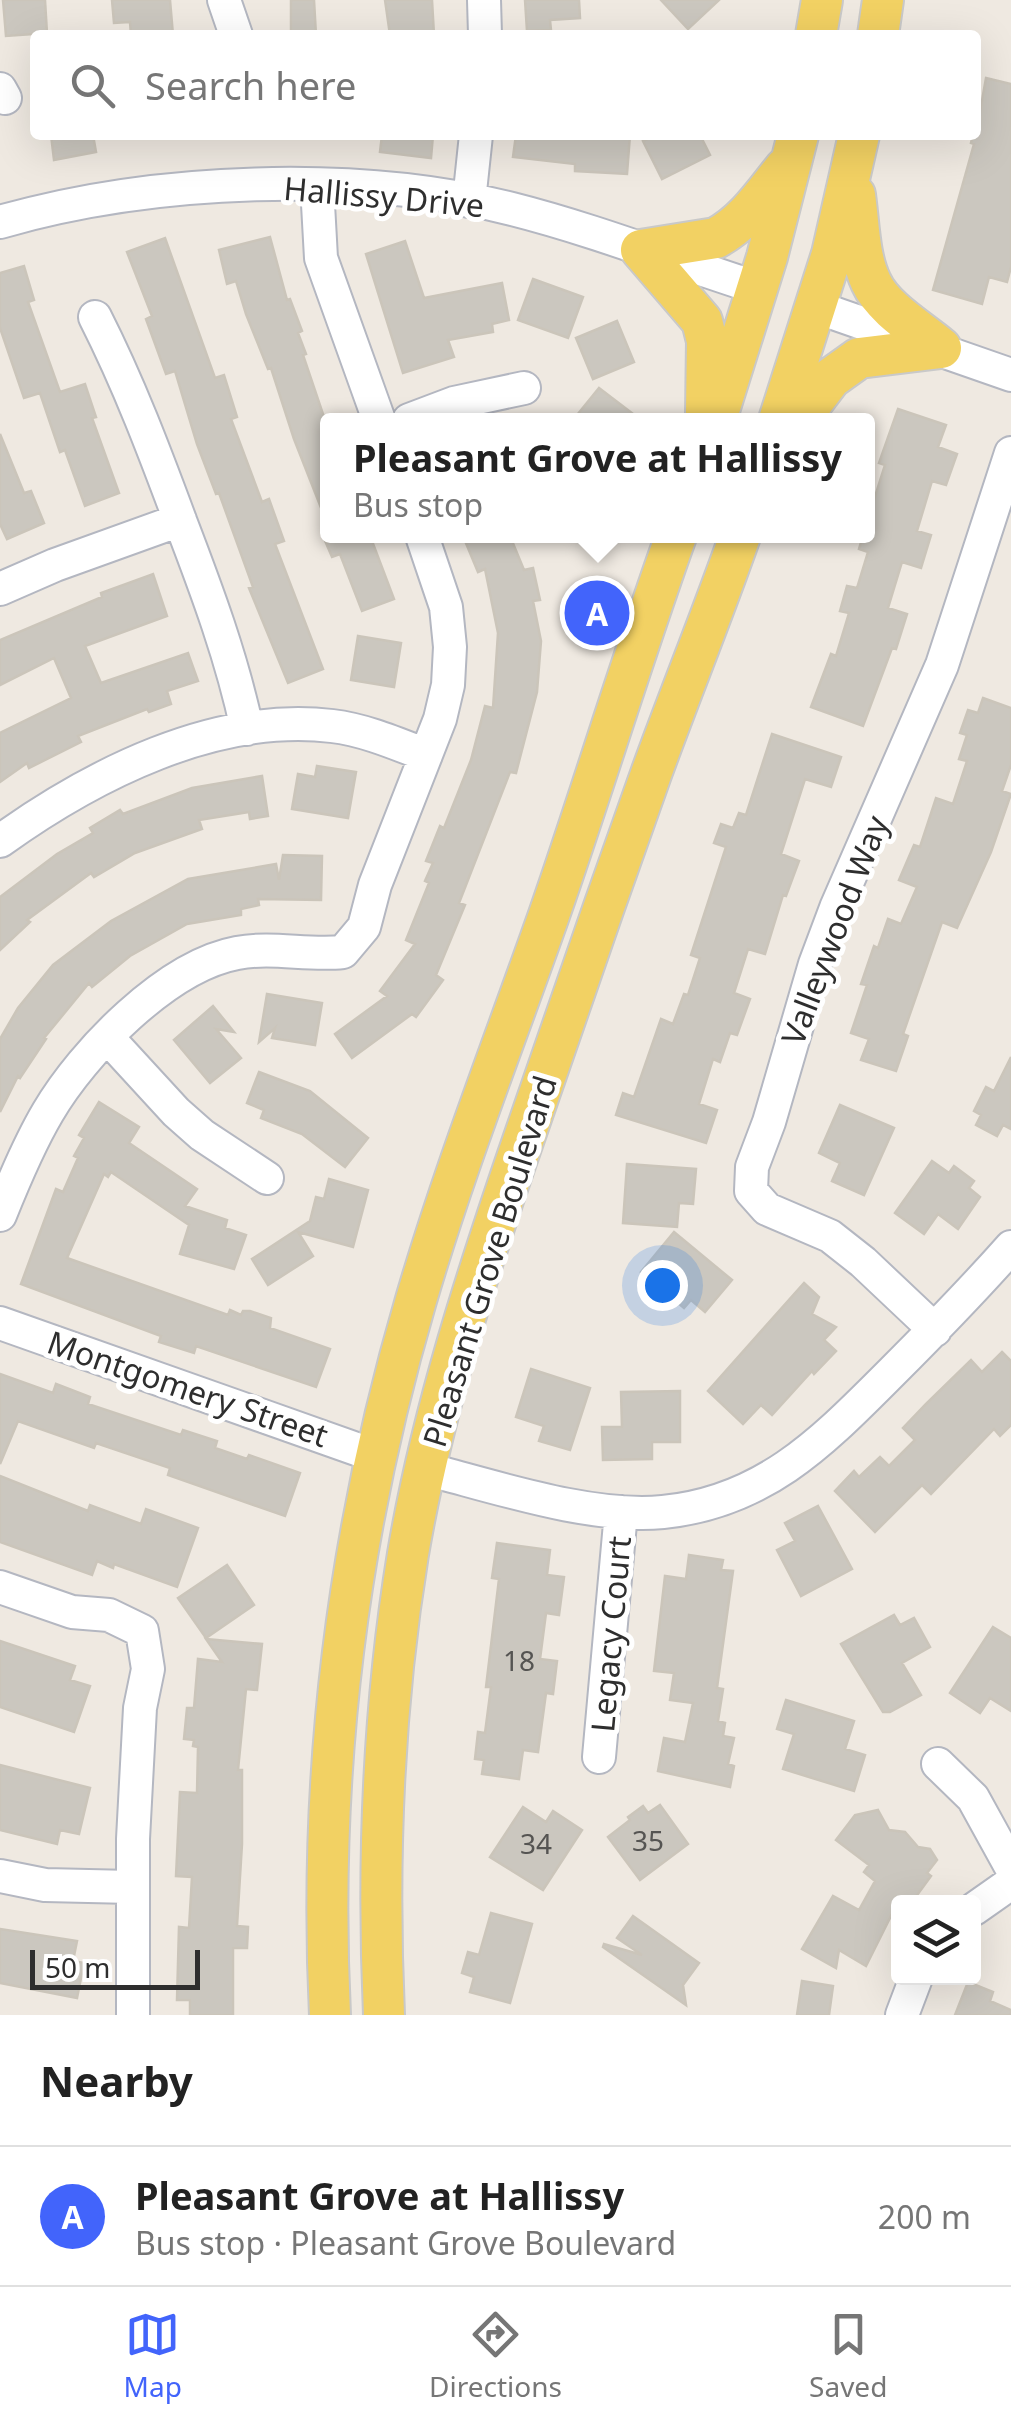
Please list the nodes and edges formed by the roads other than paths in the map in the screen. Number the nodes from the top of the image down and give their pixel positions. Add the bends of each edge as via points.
1 (224, 0) edge
2 (484, 0) edge
3 (822, 0) edge
4 (883, 0) edge
5 (234, 30) edge
6 (485, 30) edge
7 (817, 30) edge
8 (879, 30) edge
9 (475, 140) edge
10 (796, 146) edge
11 (855, 153) edge
12 (317, 186) junction
13 (469, 201) junction
14 (0, 222) edge
15 (641, 250) junction
16 (758, 288) junction
17 (816, 307) junction
18 (95, 317) dead end
19 (942, 348) junction
20 (1011, 375) edge
21 (524, 388) dead end
22 (376, 413) edge
23 (427, 413) edge
24 (706, 413) edge
25 (718, 413) edge
26 (781, 413) edge
27 (804, 413) edge
28 (1011, 453) edge
29 (180, 520) junction
30 (424, 543) edge
31 (674, 543) edge
32 (737, 543) edge
33 (0, 589) edge
34 (247, 729) junction
35 (426, 756) junction
36 (0, 841) edge
37 (108, 1038) junction
38 (267, 1178) dead end
39 (0, 1215) edge
40 (1011, 1247) edge
41 (0, 1323) edge
42 (935, 1330) junction
43 (376, 1456) junction
44 (426, 1469) junction
45 (621, 1512) junction
46 (0, 1587) edge
47 (599, 1757) dead end
48 (938, 1764) dead end
49 (381, 1802) junction
50 (1011, 1867) edge
51 (0, 1876) edge
52 (1011, 1883) edge
53 (132, 1886) junction
54 (981, 1905) edge
55 (913, 1985) edge
56 (133, 2015) edge
57 (330, 2015) edge
58 (384, 2015) edge
59 (902, 2015) edge

1 - 5 street
2 - 6 street
3 - 7 main road
4 - 8 main road
9 - 13 street
10 - 15 main road via 745,218 726,233
10 - 16 main road
11 - 17 main road
11 - 19 main road via 871,283
12 - 13 street, Hallissy Drive
12 - 14 street, Hallissy Drive via 163,190
12 - 22 street via 321,258
13 - 15 street, Hallissy Drive
15 - 16 street, Hallissy Drive
15 - 24 main road via 702,321
16 - 17 main road
16 - 25 main road
17 - 19 street
17 - 26 main road
18 - 29 street via 129,384
19 - 20 street
19 - 27 main road via 859,358 832,378
21 - 23 street
28 - 42 street, Valleywood Way via 942,665 815,964 750,1190 767,1210 830,1236
29 - 33 street
29 - 34 street via 238,684
30 - 35 street via 446,607 450,647 448,685
31 - 43 main road, Pleasant Grove Boulevard via 433,1246
32 - 44 main road, Pleasant Grove Boulevard via 482,1262
34 - 35 street via 330,726
34 - 36 street via 104,775
35 - 37 street via 364,927 343,952 276,948 216,960 166,986
37 - 38 street via 176,1112
37 - 39 street via 49,1109
40 - 42 street
41 - 43 street, Montgomery Street
42 - 45 street via 827,1436 759,1484 698,1506
43 - 49 main road via 392,1478 392,1498 361,1729
43 - 57 main road, Pleasant Grove Boulevard via 354,1567 333,1753 326,1927
44 - 45 street
44 - 49 main road, Pleasant Grove Boulevard via 393,1660
45 - 47 street, Legacy Court
46 - 53 street via 72,1612 110,1615 142,1631 148,1669 140,1708
48 - 50 street via 973,1798
49 - 58 main road, Pleasant Grove Boulevard
51 - 53 street via 44,1885
52 - 54 street
53 - 56 street
55 - 59 street

